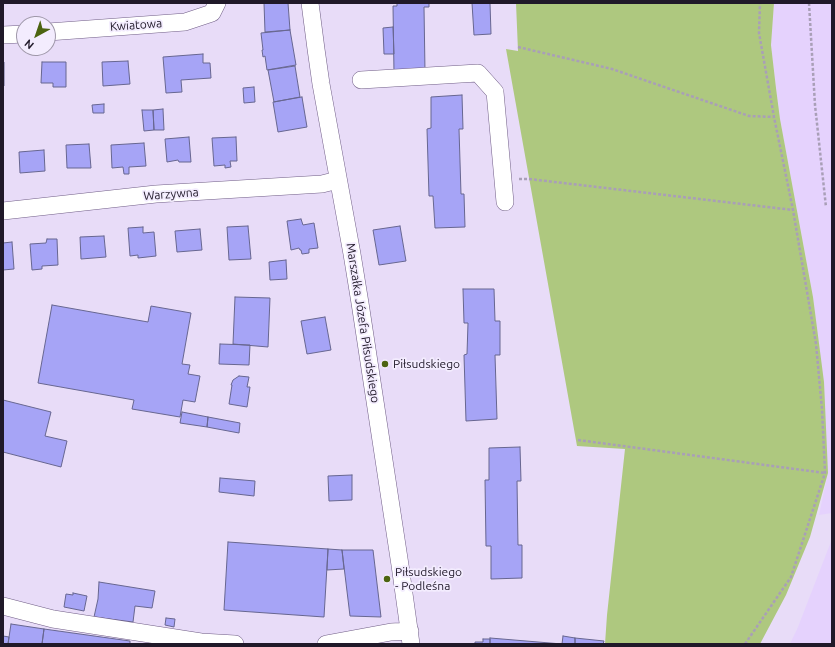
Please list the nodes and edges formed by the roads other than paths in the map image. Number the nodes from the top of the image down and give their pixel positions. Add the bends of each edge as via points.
1 (216, 3) edge
2 (310, 3) edge
3 (56, 31) edge
4 (16, 35) edge
5 (3, 36) edge
6 (361, 80) dead end
7 (338, 180) junction
8 (505, 202) dead end
9 (3, 211) edge
10 (3, 606) edge
11 (410, 638) edge
12 (235, 644) edge
13 (326, 644) edge

1 - 3 street, Kwiatowa via 212,13 185,22
2 - 7 street, Marszałka Józefa Piłsudskiego
4 - 5 street
6 - 8 street via 478,73 495,92
7 - 9 street, Warzywna via 322,184 156,194
7 - 11 street, Marszałka Józefa Piłsudskiego via 361,311
10 - 12 street via 53,620 201,642
11 - 13 street via 391,632

